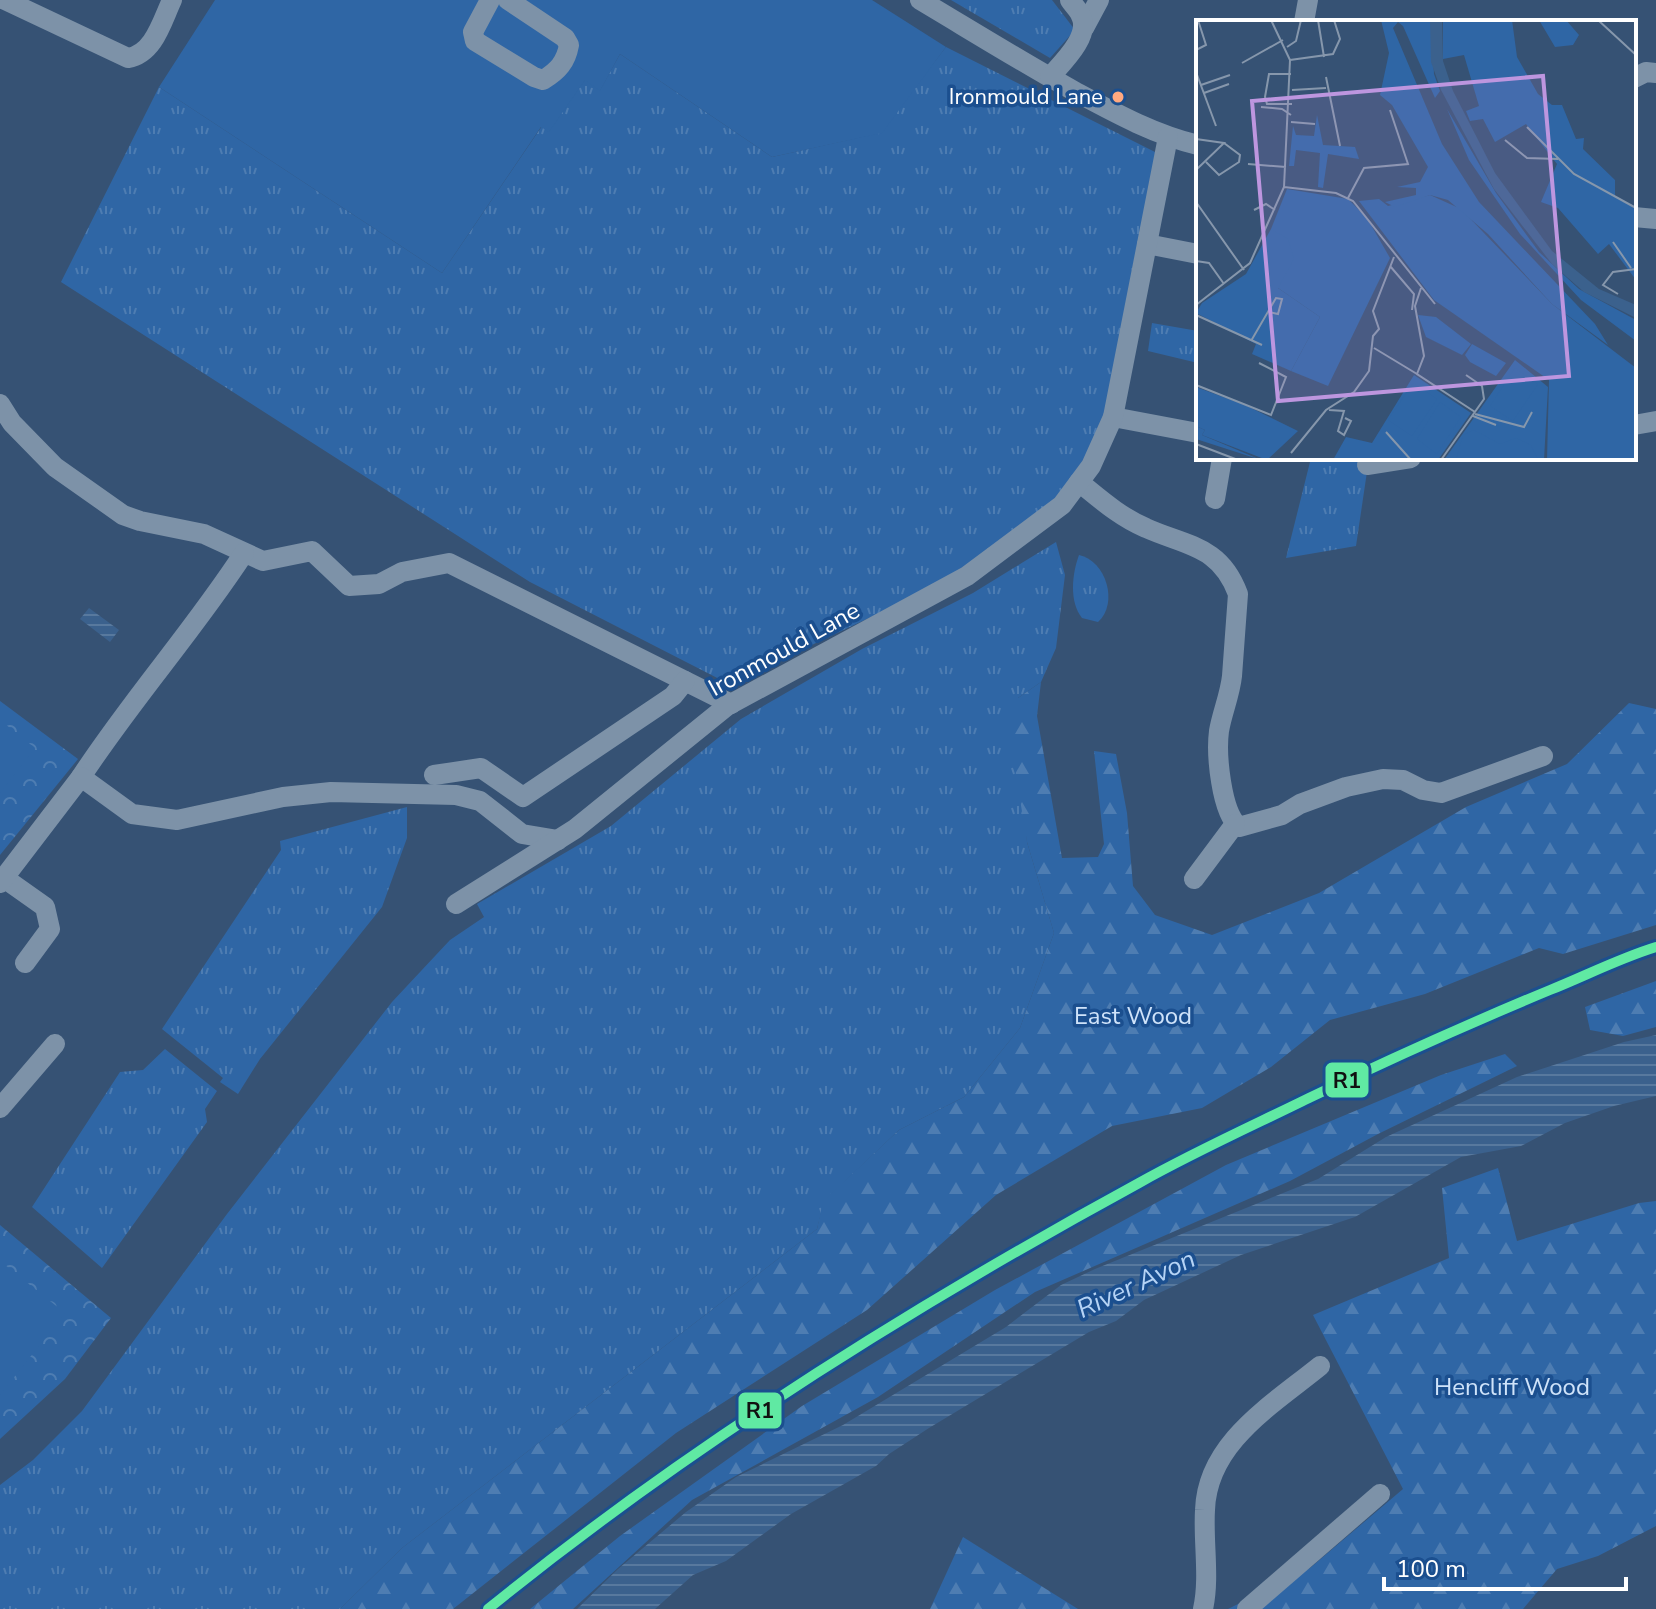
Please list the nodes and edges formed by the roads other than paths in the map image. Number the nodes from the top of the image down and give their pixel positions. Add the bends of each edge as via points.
1 (5, 0) edge
2 (172, 0) edge
3 (490, 0) edge
4 (508, 0) edge
5 (920, 0) edge
6 (1070, 0) edge
7 (1099, 0) edge
8 (1308, 0) edge
9 (1304, 20) edge
10 (1084, 28) junction
11 (1656, 73) edge
12 (1050, 77) junction
13 (1636, 77) edge
14 (1168, 137) junction
15 (1196, 144) edge
16 (1636, 217) edge
17 (1656, 219) edge
18 (1147, 244) junction
19 (1196, 254) edge
20 (0, 404) edge
21 (1113, 417) junction
22 (1656, 421) edge
23 (1636, 425) edge
24 (1196, 433) edge
25 (1222, 460) edge
26 (1398, 460) edge
27 (1367, 465) dead end
28 (1079, 482) junction
29 (1215, 499) dead end
30 (244, 553) junction
31 (685, 681) junction
32 (731, 704) junction
33 (1543, 756) dead end
34 (434, 775) dead end
35 (81, 777) junction
36 (1235, 824) junction
37 (558, 840) junction
38 (1194, 879) dead end
39 (2, 880) edge
40 (456, 904) dead end
41 (25, 963) dead end
42 (55, 1044) dead end
43 (0, 1108) edge
44 (1320, 1366) dead end
45 (1380, 1494) dead end
46 (1203, 1609) edge
47 (1247, 1609) edge

1 - 2 street via 128,58 148,49
3 - 4 street via 473,32 475,41 543,80 564,62 569,45
5 - 12 street
6 - 10 street
7 - 10 street
8 - 9 street
10 - 12 street
11 - 13 street
12 - 14 street
14 - 15 street
14 - 18 street, Ironmould Lane
16 - 17 street
18 - 19 street
18 - 21 street, Ironmould Lane
20 - 30 street via 55,467 123,515 204,534
21 - 24 street
21 - 28 street, Ironmould Lane
22 - 23 street
25 - 29 street
26 - 27 street
28 - 32 street, Ironmould Lane via 1062,505 967,576
28 - 36 street via 1116,513 1202,549 1234,584 1238,594 1231,681 1218,752
30 - 31 street via 263,561 312,551 349,586 379,584 402,572 449,563
30 - 35 street
31 - 32 street
31 - 34 street via 673,696 523,797 481,768
32 - 37 street, Ironmould Lane
33 - 36 street via 1441,793 1383,779 1346,787 1282,815
35 - 37 street via 132,814 177,820 331,792 456,795 480,801 522,834
35 - 39 street
36 - 38 street
37 - 40 street, Ironmould Lane
39 - 41 street via 45,907 50,929
42 - 43 street
44 - 46 street via 1234,1439 1214,1469 1205,1506
45 - 47 street

